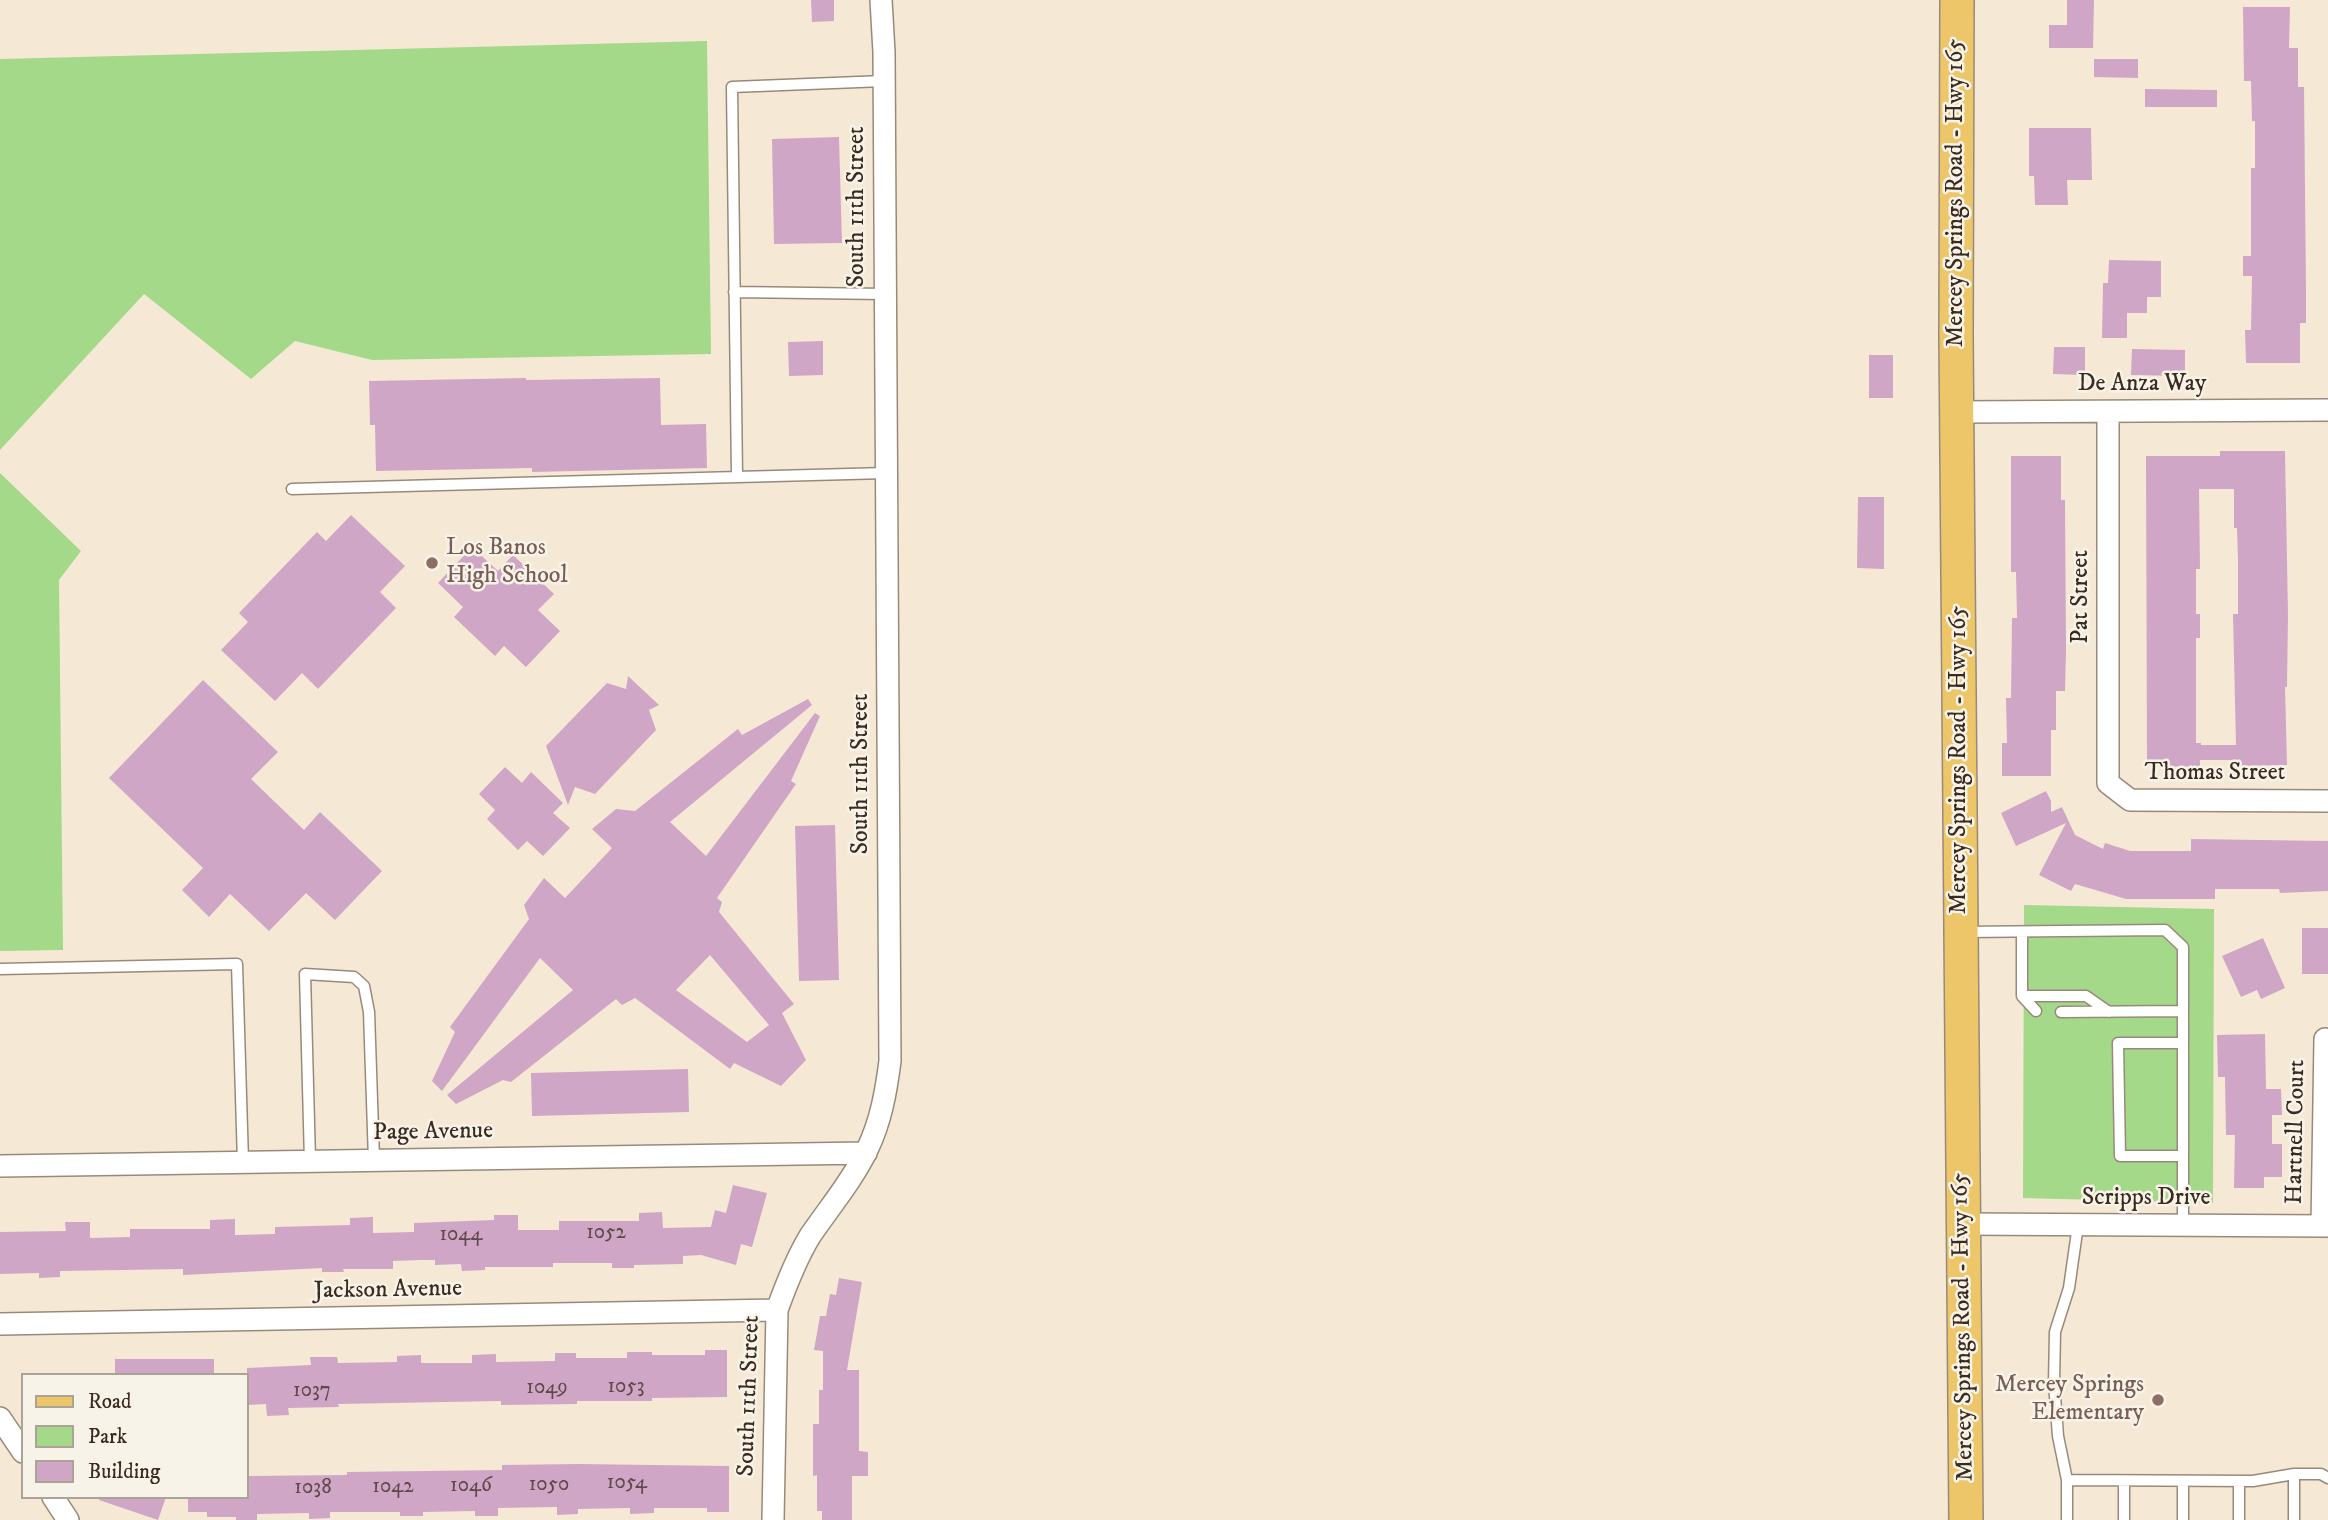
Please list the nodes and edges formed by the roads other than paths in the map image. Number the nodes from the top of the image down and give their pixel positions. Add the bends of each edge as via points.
1 (881, 0) edge
2 (1957, 0) edge
3 (884, 81) junction
4 (734, 292) junction
5 (885, 294) junction
6 (2328, 410) edge
7 (1957, 412) junction
8 (2108, 412) junction
9 (886, 473) junction
10 (737, 476) junction
11 (292, 489) dead end
12 (2108, 783) joint
13 (2328, 801) edge
14 (1961, 932) junction
15 (2022, 932) junction
16 (0, 969) edge
17 (2022, 996) junction
18 (2036, 1011) dead end
19 (2183, 1011) junction
20 (2061, 1012) dead end
21 (2109, 1012) junction
22 (2325, 1039) dead end
23 (2183, 1043) junction
24 (866, 1153) junction
25 (2183, 1156) junction
26 (374, 1160) junction
27 (310, 1161) junction
28 (243, 1162) junction
29 (0, 1166) edge
30 (1963, 1224) junction
31 (2078, 1226) junction
32 (2183, 1226) junction
33 (2325, 1226) edge
34 (777, 1310) junction
35 (0, 1324) edge
36 (0, 1418) edge
37 (21, 1449) edge
38 (2294, 1474) junction
39 (2328, 1478) edge
40 (2067, 1480) junction
41 (2124, 1481) junction
42 (2239, 1481) junction
43 (2183, 1482) junction
44 (54, 1499) edge
45 (68, 1520) edge
46 (773, 1520) edge
47 (1966, 1520) edge
48 (2067, 1520) edge
49 (2124, 1520) edge
50 (2183, 1520) edge
51 (2239, 1520) edge
52 (2294, 1520) edge

1 - 3 street, South 11th Street
2 - 7 main road, Mercey Springs Road - Hwy 165
3 - 4 lane via 732,87
3 - 5 street, South 11th Street
4 - 5 lane
4 - 10 lane
5 - 9 street, South 11th Street
6 - 8 street, De Anza Way
7 - 8 street, De Anza Way
7 - 14 main road, Mercey Springs Road - Hwy 165
8 - 12 street, Pat Street
9 - 10 lane
9 - 24 street, South 11th Street via 890,1061 886,1097
10 - 11 lane
12 - 13 street, Thomas Street via 2130,800
14 - 15 lane
14 - 30 main road, Mercey Springs Road - Hwy 165
15 - 17 lane
15 - 19 lane via 2165,930 2183,947
16 - 28 lane via 237,964
17 - 18 lane
17 - 21 lane via 2085,996
19 - 21 lane
19 - 23 lane
20 - 21 lane
22 - 33 street, Hartnell Court
23 - 25 lane
23 - 25 lane via 2118,1043 2120,1156
24 - 26 street, Page Avenue
24 - 34 street, South 11th Street via 809,1238
25 - 32 lane
26 - 27 street, Page Avenue
26 - 27 lane via 365,986 354,977 305,974
27 - 28 street, Page Avenue
28 - 29 street, Page Avenue
30 - 31 street, Scripps Drive
30 - 47 main road, Mercey Springs Road - Hwy 165
31 - 32 street, Scripps Drive
31 - 40 lane via 2069,1288 2055,1332 2057,1436
32 - 33 street, Scripps Drive
34 - 35 street, Jackson Avenue
34 - 46 street, South 11th Street
36 - 37 street
38 - 39 lane
38 - 42 lane
38 - 52 lane
40 - 41 lane
40 - 48 lane
41 - 43 lane
41 - 49 lane
42 - 43 lane
42 - 51 lane
43 - 50 lane
44 - 45 street

